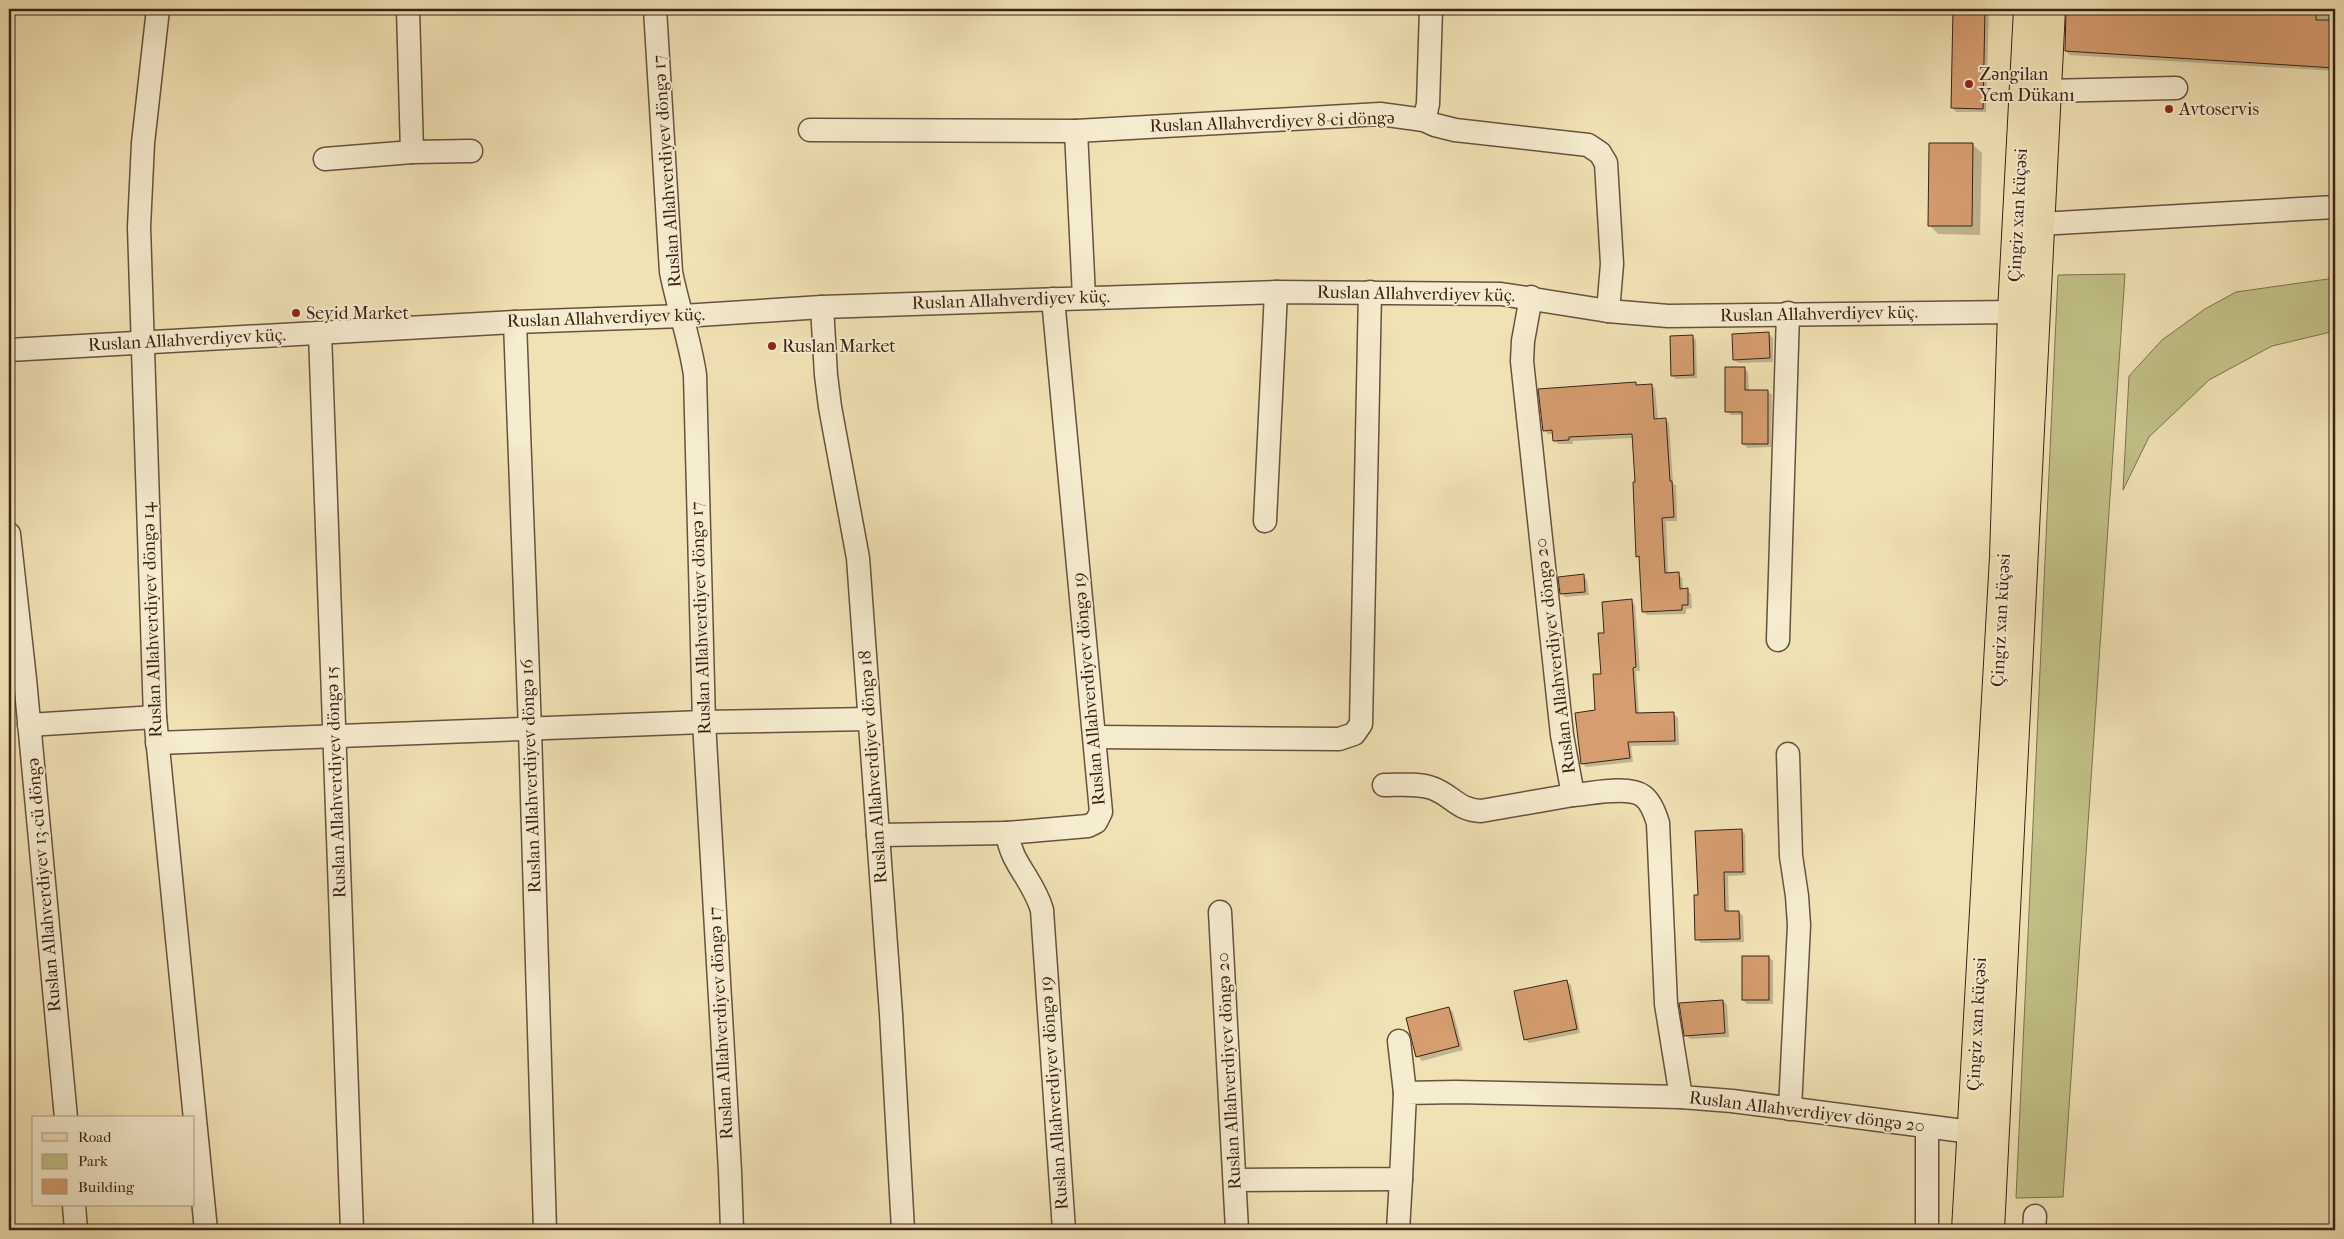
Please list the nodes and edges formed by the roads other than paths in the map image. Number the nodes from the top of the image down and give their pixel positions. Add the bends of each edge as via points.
1 (158, 9) edge
2 (408, 9) edge
3 (655, 9) edge
4 (1431, 9) edge
5 (2028, 9) edge
6 (2051, 9) edge
7 (2176, 88) dead end
8 (2046, 91) junction
9 (1424, 120) junction
10 (810, 130) dead end
11 (1076, 131) junction
12 (471, 151) dead end
13 (412, 152) junction
14 (325, 160) dead end
15 (2335, 207) edge
16 (2040, 224) junction
17 (1276, 292) junction
18 (1370, 292) junction
19 (1084, 297) junction
20 (1531, 297) junction
21 (1053, 299) junction
22 (822, 307) junction
23 (1608, 311) junction
24 (2012, 312) junction
25 (1788, 314) junction
26 (683, 316) junction
27 (514, 322) junction
28 (320, 333) junction
29 (142, 343) junction
30 (9, 350) edge
31 (1266, 520) dead end
32 (9, 534) edge
33 (1778, 640) dead end
34 (17, 679) edge
35 (155, 716) junction
36 (869, 719) junction
37 (704, 722) junction
38 (29, 725) junction
39 (530, 730) junction
40 (334, 735) junction
41 (1095, 737) junction
42 (157, 743) junction
43 (1788, 754) dead end
44 (1384, 785) dead end
45 (1572, 795) junction
46 (1007, 833) junction
47 (878, 835) junction
48 (1220, 912) dead end
49 (1399, 1042) dead end
50 (1405, 1093) junction
51 (1681, 1097) junction
52 (1790, 1109) junction
53 (66, 1116) edge
54 (195, 1116) edge
55 (195, 1121) edge
56 (1927, 1127) junction
57 (1971, 1132) junction
58 (1401, 1179) junction
59 (1236, 1180) junction
60 (74, 1206) edge
61 (76, 1230) edge
62 (206, 1230) edge
63 (352, 1230) edge
64 (545, 1230) edge
65 (732, 1230) edge
66 (903, 1230) edge
67 (1064, 1230) edge
68 (1238, 1230) edge
69 (1398, 1230) edge
70 (1927, 1230) edge
71 (1966, 1230) edge
72 (1990, 1230) edge

1 - 29 street, Ruslan Allahverdiyev döngə 14 via 143,142 139,227
2 - 13 street
3 - 26 street, Ruslan Allahverdiyev döngə 17 via 671,272
4 - 9 street via 1428,104
5 - 24 main road, Çingiz xan küçəsi
6 - 8 main road, Çingiz xan küçəsi
7 - 8 street
8 - 16 main road, Çingiz xan küçəsi
9 - 11 street, Ruslan Allahverdiyev 8-ci döngə via 1380,114
9 - 23 street, Ruslan Allahverdiyev 8-ci döngə via 1455,130 1588,145 1600,153 1606,163 1612,264
10 - 11 street, Ruslan Allahverdiyev 8-ci döngə
11 - 19 street
12 - 13 street
13 - 14 street
15 - 16 street
16 - 72 main road, Çingiz xan küçəsi
17 - 18 street, Ruslan Allahverdiyev küç.
17 - 19 street, Ruslan Allahverdiyev küç.
17 - 31 street
18 - 20 street, Ruslan Allahverdiyev küç.
18 - 41 street via 1361,724 1354,734 1339,739
19 - 21 street, Ruslan Allahverdiyev küç.
20 - 23 street, Ruslan Allahverdiyev küç.
20 - 45 street, Ruslan Allahverdiyev döngə 20 via 1522,361 1562,735
21 - 22 street, Ruslan Allahverdiyev küç.
21 - 41 street, Ruslan Allahverdiyev döngə 19
22 - 26 street, Ruslan Allahverdiyev küç.
22 - 36 street, Ruslan Allahverdiyev döngə 18 via 830,407 858,558
23 - 25 street, Ruslan Allahverdiyev küç. via 1668,316
24 - 25 street, Ruslan Allahverdiyev küç.
24 - 57 main road, Çingiz xan küçəsi via 2004,557
25 - 33 street
26 - 27 street, Ruslan Allahverdiyev küç.
26 - 37 street, Ruslan Allahverdiyev döngə 17 via 692,347 695,375
27 - 28 street, Ruslan Allahverdiyev küç.
27 - 39 street, Ruslan Allahverdiyev döngə 16
28 - 29 street, Ruslan Allahverdiyev küç.
28 - 40 street, Ruslan Allahverdiyev döngə 15
29 - 30 street, Ruslan Allahverdiyev küç.
29 - 35 street, Ruslan Allahverdiyev döngə 14
32 - 34 street, Ruslan Allahverdiyev 13-cü döngə
34 - 38 street, Ruslan Allahverdiyev 13-cü döngə
35 - 38 street
35 - 42 street, Ruslan Allahverdiyev döngə 14
36 - 37 street
36 - 47 street, Ruslan Allahverdiyev döngə 18
37 - 39 street
37 - 65 street, Ruslan Allahverdiyev döngə 17
38 - 53 street, Ruslan Allahverdiyev 13-cü döngə
39 - 40 street
39 - 64 street, Ruslan Allahverdiyev döngə 16
40 - 42 street
40 - 63 street, Ruslan Allahverdiyev döngə 15
41 - 46 street, Ruslan Allahverdiyev döngə 19 via 1101,812 1096,822 1088,826
42 - 54 street, Ruslan Allahverdiyev döngə 14
43 - 52 street via 1791,856 1799,925
44 - 45 street via 1432,788 1457,805 1481,811
45 - 51 street, Ruslan Allahverdiyev döngə 20 via 1627,790 1642,795 1653,808 1658,823 1666,1004
46 - 47 street
46 - 67 street, Ruslan Allahverdiyev döngə 19 via 1013,858 1037,892 1042,910
47 - 66 street, Ruslan Allahverdiyev döngə 18
48 - 59 street, Ruslan Allahverdiyev döngə 20
49 - 50 street
50 - 51 street
50 - 58 street
51 - 52 street, Ruslan Allahverdiyev döngə 20
52 - 56 street, Ruslan Allahverdiyev döngə 20
55 - 62 street, Ruslan Allahverdiyev döngə 14
56 - 57 street, Ruslan Allahverdiyev döngə 20
56 - 70 street
57 - 71 main road, Çingiz xan küçəsi
58 - 59 street
58 - 69 street
59 - 68 street, Ruslan Allahverdiyev döngə 20
60 - 61 street

